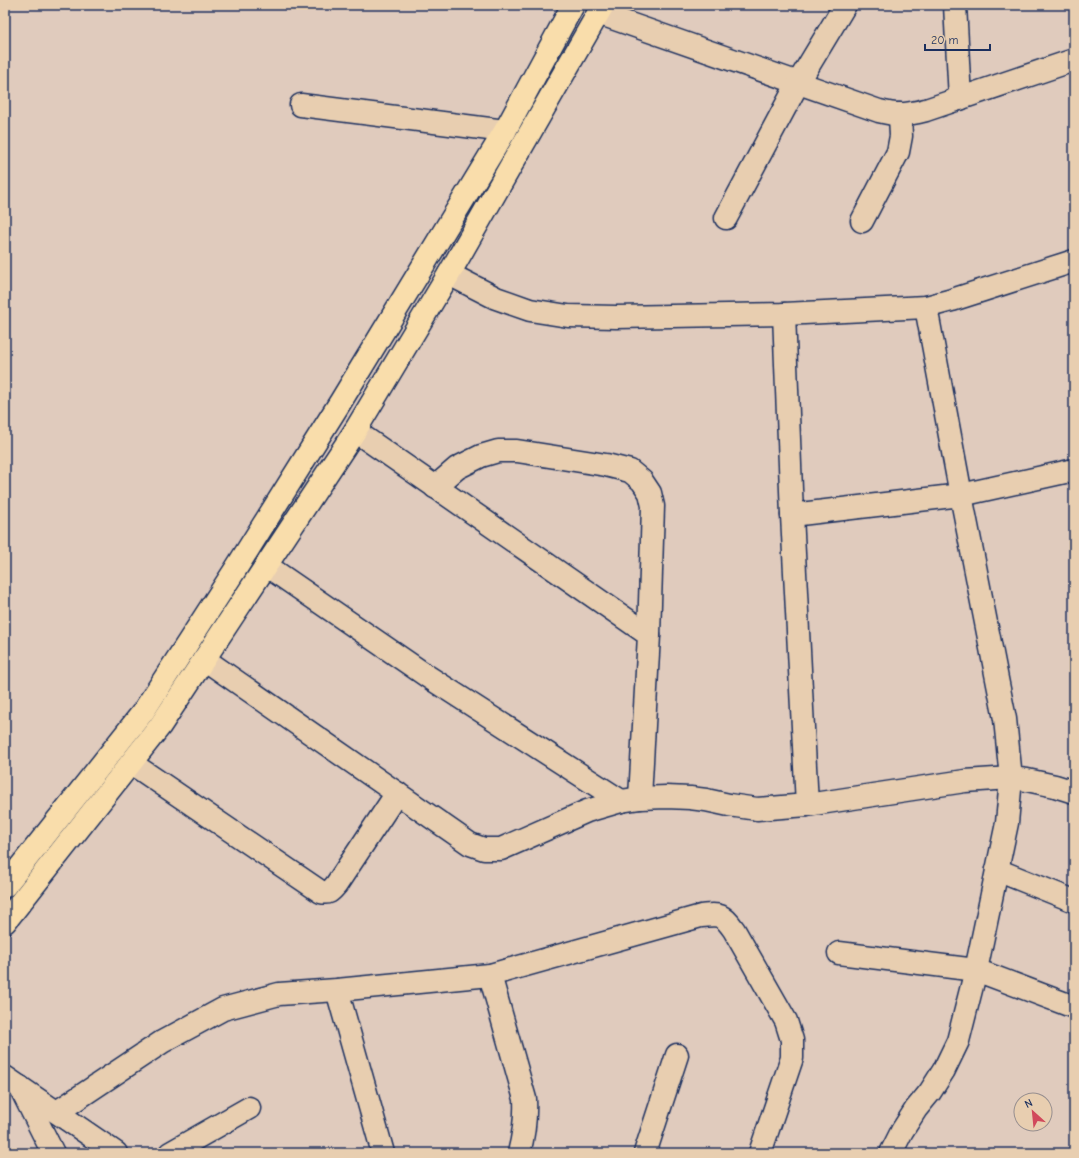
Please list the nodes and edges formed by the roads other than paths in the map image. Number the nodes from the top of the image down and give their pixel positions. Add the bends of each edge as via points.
1 (573, 5) edge
2 (845, 5) edge
3 (955, 5) edge
4 (600, 9) edge
5 (1074, 60) edge
6 (798, 83) junction
7 (960, 99) junction
8 (301, 104) dead end
9 (900, 114) junction
10 (505, 131) junction
11 (726, 218) dead end
12 (862, 221) dead end
13 (1074, 261) edge
14 (449, 274) junction
15 (926, 307) junction
16 (784, 314) junction
17 (355, 432) junction
18 (1074, 470) edge
19 (435, 487) junction
20 (961, 494) junction
21 (792, 515) junction
22 (267, 566) junction
23 (649, 635) junction
24 (204, 659) junction
25 (131, 763) junction
26 (1011, 778) junction
27 (1074, 792) edge
28 (397, 793) junction
29 (630, 799) junction
30 (807, 805) junction
31 (997, 870) junction
32 (5, 886) edge
33 (1074, 901) edge
34 (5, 922) edge
35 (839, 953) dead end
36 (976, 970) junction
37 (490, 975) junction
38 (337, 990) junction
39 (1074, 1007) edge
40 (677, 1055) dead end
41 (12, 1082) edge
42 (249, 1108) dead end
43 (57, 1112) junction
44 (53, 1153) edge
45 (116, 1153) edge
46 (170, 1153) edge
47 (383, 1153) edge
48 (520, 1153) edge
49 (645, 1153) edge
50 (760, 1153) edge
51 (891, 1153) edge

1 - 10 highway
2 - 6 street
3 - 7 street
4 - 6 street
4 - 14 highway
5 - 7 street
6 - 9 street via 879,111
6 - 11 street
7 - 9 street via 926,110
8 - 10 street
9 - 12 street via 901,136 898,152
10 - 32 highway via 342,401 143,712
13 - 15 street
14 - 16 street via 496,298 530,310 568,316
14 - 17 highway
15 - 16 street
15 - 20 street
16 - 21 street
17 - 19 street
17 - 22 highway
18 - 20 street
19 - 23 street
19 - 23 street via 457,468 498,451 517,451 606,464 630,471 642,481 650,493 653,506
20 - 21 street
20 - 26 street via 1005,719
21 - 30 street
22 - 24 highway
22 - 29 street via 427,676
23 - 29 street
24 - 25 highway via 160,726
24 - 28 street
25 - 28 street via 326,893 336,885
25 - 34 highway
26 - 27 street
26 - 30 street via 965,781
26 - 31 street via 1007,823
28 - 29 street via 470,844 484,849 501,849 587,812
29 - 30 street via 690,798 757,809
31 - 33 street
31 - 36 street
35 - 36 street
36 - 39 street
36 - 51 street via 958,1041 944,1070 902,1131
37 - 38 street
37 - 48 street via 525,1099 526,1118
37 - 50 street via 701,916 714,915 726,918 786,1022 792,1040 792,1058
38 - 43 street via 279,994 223,1009 162,1042
38 - 47 street
40 - 49 street
41 - 43 street
41 - 44 street
42 - 46 street
43 - 45 street

